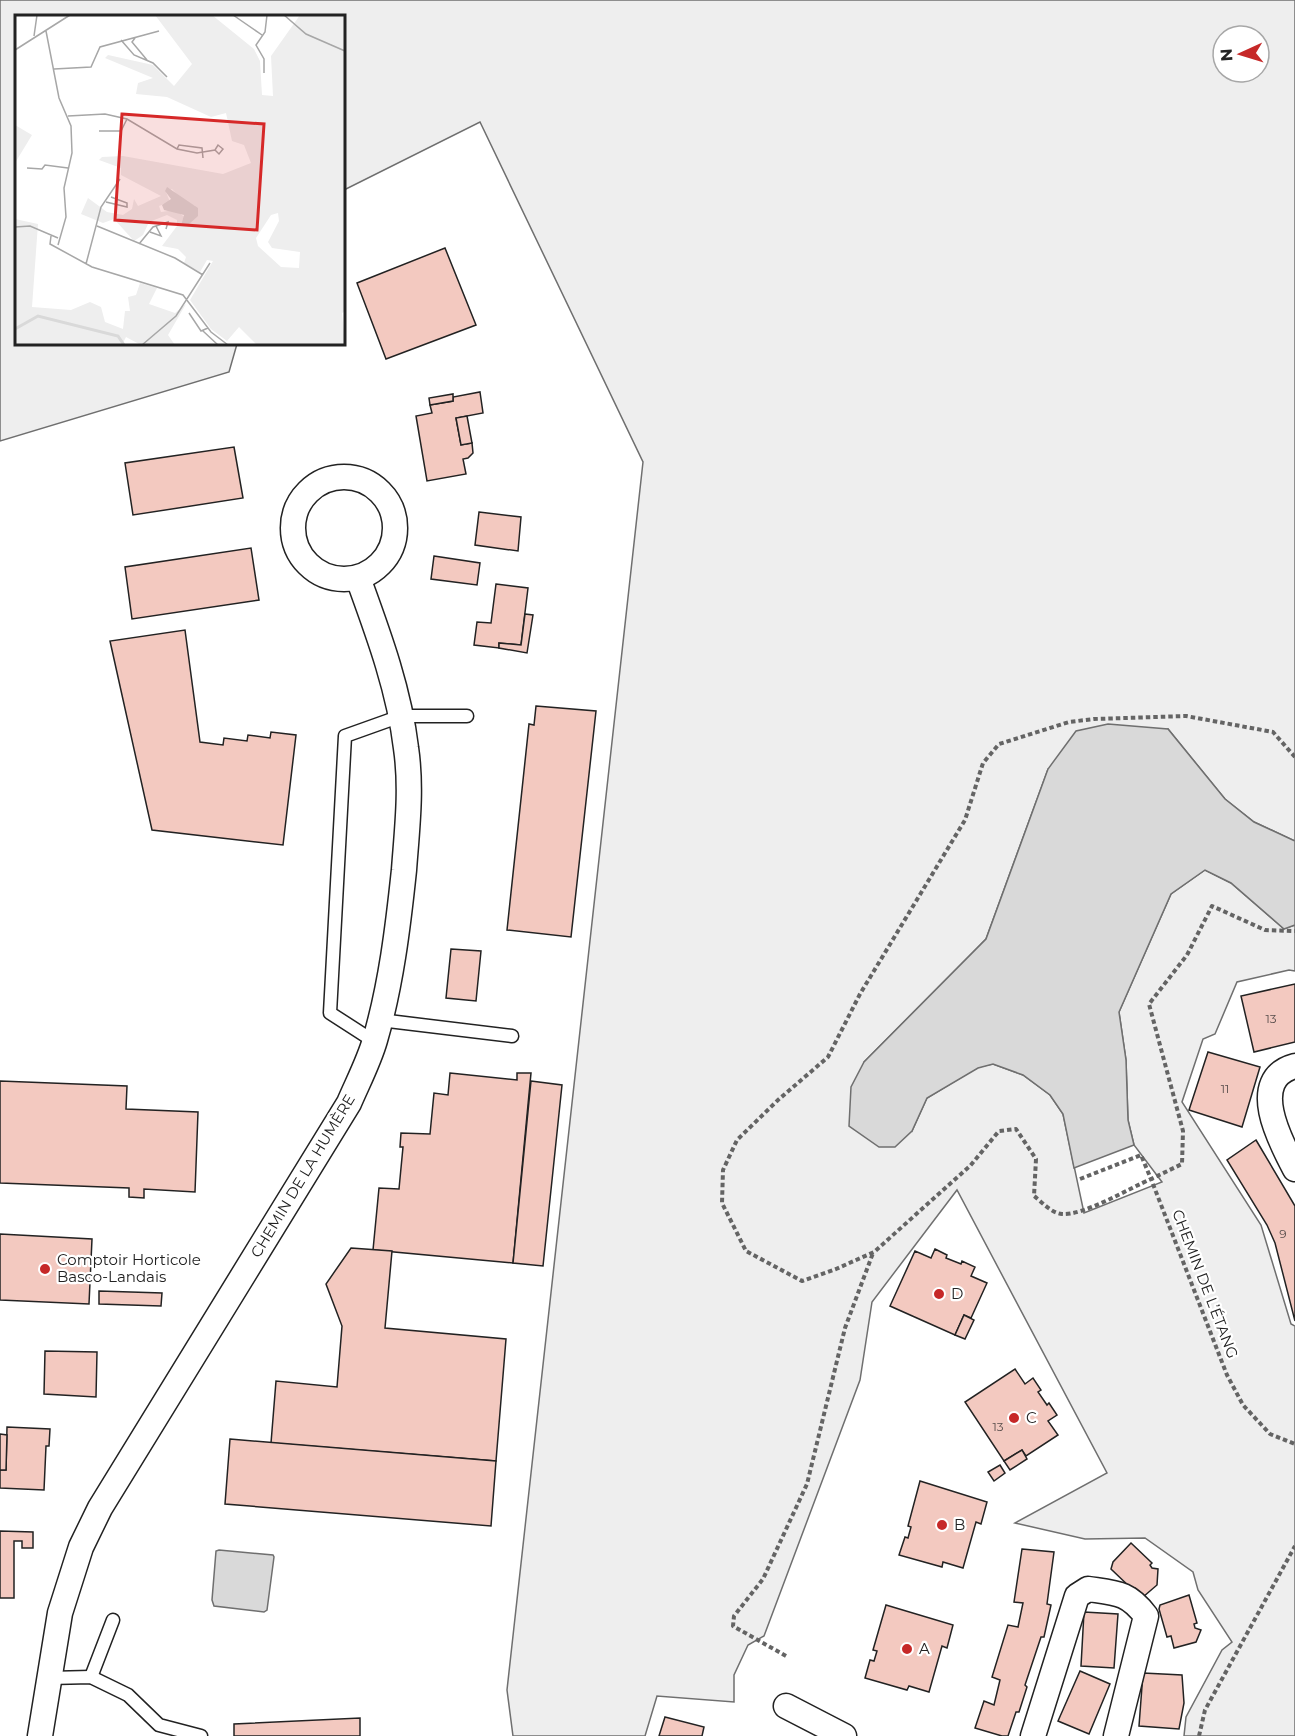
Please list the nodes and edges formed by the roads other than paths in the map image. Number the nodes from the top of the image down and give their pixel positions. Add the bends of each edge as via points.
1 (358, 578) junction
2 (401, 716) junction
3 (467, 716) dead end
4 (377, 1031) junction
5 (512, 1036) dead end
6 (1295, 1066) edge
7 (1295, 1169) edge
8 (113, 1620) dead end
9 (91, 1677) junction
10 (49, 1678) junction
11 (786, 1706) dead end
12 (40, 1736) edge
13 (201, 1736) edge
14 (844, 1736) edge
15 (1033, 1736) edge
16 (1116, 1736) edge

1 - 1 street via 386,558 396,522 393,509 376,487 357,478 338,476 315,485 303,497 295,514 293,532 308,564 334,578
1 - 2 street, CHEMIN DE LA HUMÈRE
2 - 3 lane
2 - 4 street, CHEMIN DE LA HUMÈRE via 410,789 408,825 394,953
2 - 4 lane via 345,736 330,1013
4 - 5 lane
4 - 10 street, CHEMIN DE LA HUMÈRE via 338,1123 100,1509 81,1547 60,1613
6 - 7 street via 1282,1069 1272,1085 1270,1112
8 - 9 lane
9 - 10 lane
9 - 13 lane via 128,1695 159,1725
10 - 12 street, CHEMIN DE LA HUMÈRE
11 - 14 street
15 - 16 street via 1077,1596 1088,1589 1120,1594 1136,1603 1146,1616

